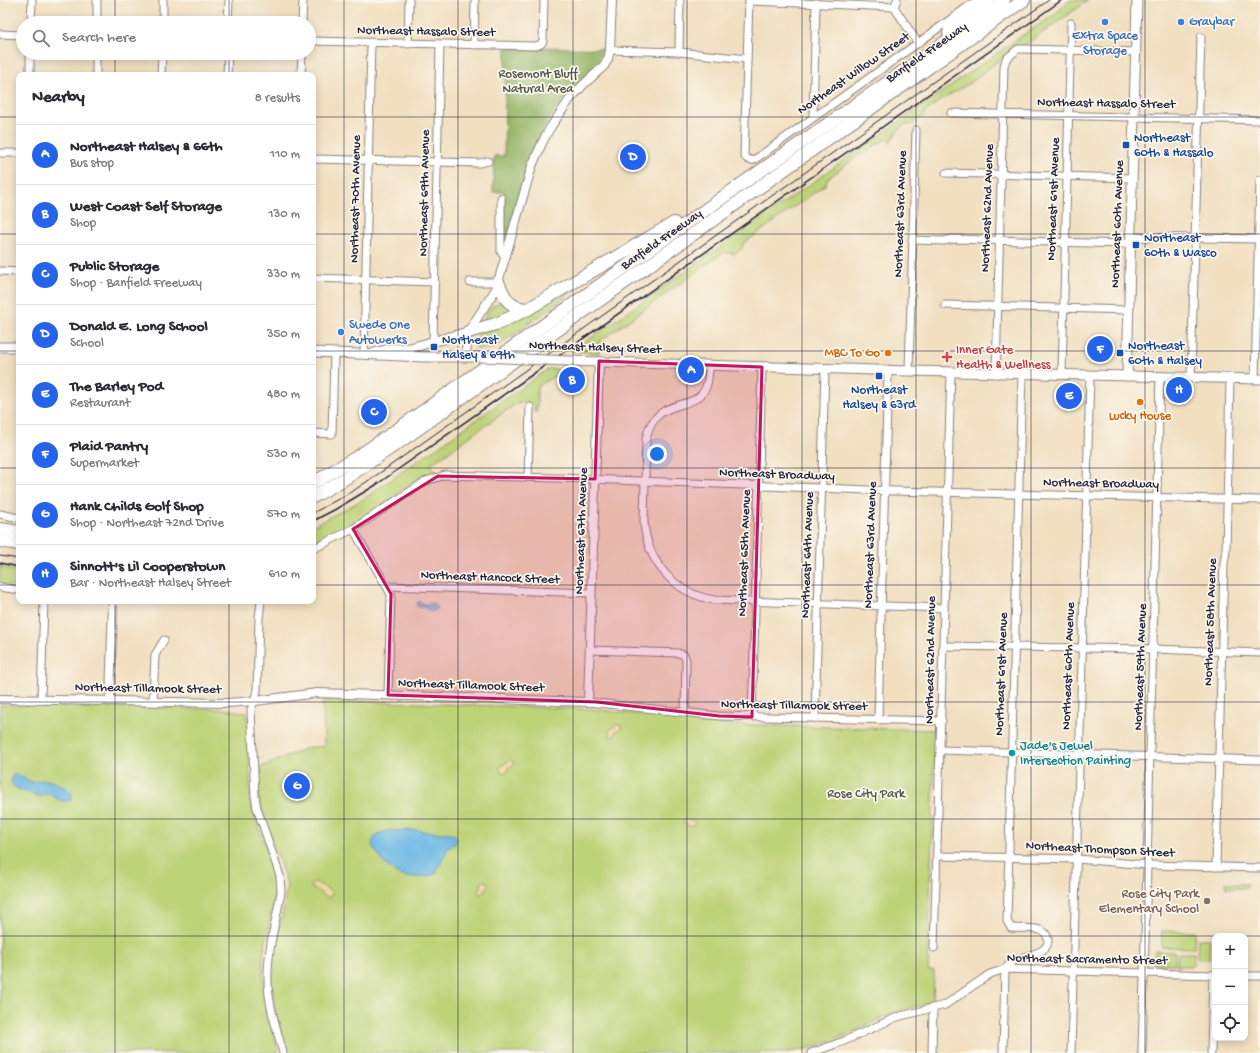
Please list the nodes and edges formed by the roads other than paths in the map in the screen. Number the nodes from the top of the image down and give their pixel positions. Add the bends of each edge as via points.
1 (32, 0) edge
2 (97, 0) edge
3 (163, 0) edge
4 (229, 0) edge
5 (303, 0) edge
6 (409, 0) edge
7 (475, 0) edge
8 (544, 0) edge
9 (612, 0) edge
10 (680, 0) edge
11 (977, 0) edge
12 (987, 0) edge
13 (1004, 0) edge
14 (1024, 0) edge
15 (1137, 0) edge
16 (749, 1) edge
17 (895, 3) edge
18 (816, 4) junction
19 (31, 16) edge
20 (97, 16) edge
21 (163, 16) edge
22 (228, 16) edge
23 (302, 16) edge
24 (1071, 23) dead end
25 (0, 34) edge
26 (16, 35) edge
27 (1201, 37) dead end
28 (947, 40) junction
29 (316, 41) edge
30 (371, 43) junction
31 (918, 43) junction
32 (408, 44) junction
33 (440, 45) junction
34 (474, 45) junction
35 (610, 50) junction
36 (1070, 50) junction
37 (679, 52) junction
38 (1136, 52) junction
39 (747, 59) junction
40 (30, 60) edge
41 (96, 60) edge
42 (162, 60) edge
43 (228, 60) edge
44 (302, 60) edge
45 (30, 72) edge
46 (96, 72) edge
47 (162, 72) edge
48 (227, 72) edge
49 (301, 72) edge
50 (951, 113) dead end
51 (1003, 114) junction
52 (1069, 115) junction
53 (1134, 117) junction
54 (813, 118) junction
55 (1198, 118) junction
56 (1260, 120) edge
57 (916, 130) dead end
58 (0, 153) edge
59 (16, 153) edge
60 (316, 159) edge
61 (369, 160) junction
62 (488, 161) dead end
63 (438, 162) junction
64 (946, 173) dead end
65 (1002, 175) junction
66 (1068, 177) junction
67 (1132, 178) junction
68 (1260, 180) edge
69 (736, 188) junction
70 (501, 198) dead end
71 (1195, 238) junction
72 (1259, 239) edge
73 (912, 240) junction
74 (999, 240) junction
75 (1130, 240) junction
76 (1065, 242) junction
77 (505, 258) junction
78 (0, 271) edge
79 (16, 272) edge
80 (316, 278) edge
81 (366, 279) junction
82 (435, 282) junction
83 (470, 282) dead end
84 (498, 282) junction
85 (945, 305) dead end
86 (997, 306) junction
87 (1063, 308) junction
88 (528, 309) junction
89 (1129, 310) junction
90 (468, 332) junction
91 (433, 342) junction
92 (0, 347) edge
93 (16, 347) edge
94 (316, 352) edge
95 (334, 353) junction
96 (364, 355) junction
97 (466, 357) junction
98 (599, 361) junction
99 (709, 365) junction
100 (762, 367) junction
101 (825, 369) junction
102 (888, 371) junction
103 (909, 371) junction
104 (951, 372) junction
105 (996, 374) junction
106 (1022, 374) junction
107 (1062, 375) junction
108 (1090, 376) junction
109 (1127, 376) junction
110 (1160, 377) junction
111 (1191, 378) junction
112 (1230, 379) junction
113 (1257, 379) edge
114 (530, 408) dead end
115 (316, 433) edge
116 (528, 477) junction
117 (595, 479) junction
118 (316, 481) edge
119 (645, 481) junction
120 (758, 486) junction
121 (822, 489) junction
122 (885, 491) junction
123 (948, 492) junction
124 (1019, 494) junction
125 (316, 495) edge
126 (1087, 495) junction
127 (1158, 497) junction
128 (1228, 498) junction
129 (1260, 500) edge
130 (0, 514) edge
131 (16, 517) edge
132 (0, 529) edge
133 (353, 529) junction
134 (16, 532) edge
135 (0, 541) edge
136 (16, 544) edge
137 (316, 548) edge
138 (387, 586) junction
139 (0, 587) edge
140 (16, 590) edge
141 (592, 593) junction
142 (755, 602) junction
143 (44, 604) edge
144 (113, 604) edge
145 (261, 604) edge
146 (818, 604) junction
147 (881, 606) junction
148 (944, 608) junction
149 (164, 640) dead end
150 (943, 646) junction
151 (1014, 647) junction
152 (1083, 649) junction
153 (1154, 649) junction
154 (590, 650) junction
155 (1222, 652) junction
156 (1260, 653) edge
157 (388, 695) junction
158 (0, 699) edge
159 (41, 700) junction
160 (110, 701) junction
161 (255, 701) junction
162 (153, 702) junction
163 (588, 702) junction
164 (685, 713) junction
165 (752, 717) junction
166 (815, 718) junction
167 (878, 720) junction
168 (942, 721) junction
169 (941, 750) junction
170 (1012, 752) junction
171 (1080, 754) junction
172 (1151, 756) junction
173 (1219, 759) junction
174 (1260, 760) edge
175 (938, 856) junction
176 (1008, 858) junction
177 (1077, 859) junction
178 (1148, 866) junction
179 (1216, 867) junction
180 (1260, 868) edge
181 (934, 948) dead end
182 (1030, 955) junction
183 (1005, 969) junction
184 (1029, 970) junction
185 (1074, 971) junction
186 (1145, 973) junction
187 (1212, 975) edge
188 (1248, 976) edge
189 (1260, 976) edge
190 (1212, 1005) edge
191 (934, 1008) junction
192 (283, 1053) edge
193 (811, 1053) edge
194 (932, 1053) edge
195 (1003, 1053) edge
196 (1071, 1053) edge
197 (1142, 1053) edge
198 (1210, 1053) edge

1 - 19 street
2 - 20 street
3 - 21 street
4 - 22 street
5 - 23 street
6 - 32 street
7 - 34 street
8 - 34 street, Northeast Hassalo Street via 541,44
9 - 35 street
10 - 37 street
11 - 31 street, Northeast Willow Street
12 - 28 highway via 950,30
13 - 28 highway, Banfield Freeway
14 - 125 highway, Banfield Freeway via 392,448
15 - 38 main road, Northeast 60th Avenue
16 - 18 street
16 - 39 street
17 - 18 street
17 - 31 street
18 - 54 street
24 - 36 street, Northeast 61st Avenue
25 - 26 street
27 - 55 street
28 - 69 highway, Banfield Freeway
29 - 30 street, Northeast Hassalo Street
30 - 32 street, Northeast Hassalo Street
30 - 61 street, Northeast 70th Avenue
31 - 54 street, Northeast Willow Street
32 - 33 street, Northeast Hassalo Street
33 - 34 street, Northeast Hassalo Street
33 - 63 street, Northeast 69th Avenue
35 - 37 street
35 - 77 street via 604,66 570,99 543,141 532,166
36 - 38 street
36 - 51 street, Northeast 62nd Avenue via 1018,49 1006,59
36 - 52 street, Northeast 61st Avenue
37 - 39 street
38 - 53 main road, Northeast 60th Avenue
39 - 54 street, Northeast Willow Street via 744,156 747,160 754,160
40 - 45 street
41 - 46 street
42 - 47 street
43 - 48 street
44 - 49 street
50 - 51 street, Northeast Hassalo Street
51 - 52 street, Northeast Hassalo Street
51 - 65 street, Northeast 62nd Avenue
52 - 53 street, Northeast Hassalo Street
52 - 66 street, Northeast 61st Avenue
53 - 55 street, Northeast Hassalo Street
53 - 67 main road, Northeast 60th Avenue
55 - 56 street, Northeast Hassalo Street
55 - 71 street
57 - 73 street, Northeast 63rd Avenue
58 - 59 street
60 - 61 street
61 - 63 street
61 - 81 street, Northeast 70th Avenue
62 - 63 street
63 - 82 street, Northeast 69th Avenue
64 - 65 street
65 - 66 street
65 - 74 street, Northeast 62nd Avenue
66 - 67 street
66 - 76 street, Northeast 61st Avenue
67 - 75 main road, Northeast 60th Avenue
68 - 72 street
69 - 88 highway via 713,198
69 - 118 highway, Banfield Freeway via 386,438
70 - 77 street via 501,252
71 - 72 street
71 - 75 street via 1137,237
71 - 111 street
72 - 113 street
73 - 74 street
73 - 103 street, Northeast 63rd Avenue
74 - 76 street
74 - 86 street, Northeast 62nd Avenue
75 - 76 street via 1124,244
75 - 89 main road, Northeast 60th Avenue
76 - 87 street, Northeast 61st Avenue
77 - 84 street
78 - 79 street
80 - 81 street
81 - 82 street
81 - 96 street, Northeast 70th Avenue
82 - 91 street, Northeast 69th Avenue
83 - 84 street
84 - 88 highway via 505,298 513,306
84 - 90 street
85 - 86 street
86 - 87 street
86 - 105 street, Northeast 62nd Avenue
87 - 89 street
87 - 107 street, Northeast 61st Avenue
88 - 90 highway via 500,323
89 - 109 main road, Northeast 60th Avenue
90 - 91 main road
90 - 97 street
91 - 96 main road
92 - 93 main road
94 - 95 main road, Northeast Halsey Street
95 - 96 main road, Northeast Halsey Street
95 - 115 street via 332,434
96 - 97 main road, Northeast Halsey Street
97 - 98 main road, Northeast Halsey Street, bridge
98 - 99 main road, Northeast Halsey Street
98 - 117 street, Northeast 67th Avenue
99 - 100 main road, Northeast Halsey Street
99 - 119 street via 708,383 699,396 667,409 652,422 646,439
100 - 101 main road, Northeast Halsey Street
100 - 120 street, Northeast 65th Avenue
101 - 102 main road, Northeast Halsey Street
101 - 121 street, Northeast 64th Avenue
102 - 103 main road, Northeast Halsey Street
102 - 122 street, Northeast 63rd Avenue
103 - 104 main road, Northeast Halsey Street
104 - 105 main road, Northeast Halsey Street
104 - 123 street, Northeast 62nd Avenue
105 - 106 main road, Northeast Halsey Street
106 - 107 main road, Northeast Halsey Street
106 - 124 street, Northeast 61st Avenue
107 - 108 main road, Northeast Halsey Street
108 - 109 main road, Northeast Halsey Street
108 - 126 street, Northeast 60th Avenue
109 - 110 main road, Northeast Halsey Street
110 - 111 main road, Northeast Halsey Street
110 - 127 street, Northeast 59th Avenue
111 - 112 main road, Northeast Halsey Street
112 - 113 main road, Northeast Halsey Street
112 - 128 street, Northeast 58th Avenue
114 - 116 street
116 - 117 street, Northeast Broadway
116 - 133 street, Northeast Broadway via 438,476
117 - 119 street, Northeast Broadway
117 - 141 street, Northeast 67th Avenue
119 - 120 street, Northeast Broadway
119 - 142 street via 645,533 653,557 666,575 678,586 699,597
120 - 121 street, Northeast Broadway
120 - 142 street, Northeast 65th Avenue
121 - 122 street, Northeast Broadway
121 - 146 street, Northeast 64th Avenue
122 - 123 street, Northeast Broadway
122 - 147 street, Northeast 63rd Avenue
123 - 124 street, Northeast Broadway
123 - 148 street, Northeast 62nd Avenue
124 - 126 street, Northeast Broadway
124 - 151 street, Northeast 61st Avenue
126 - 127 street, Northeast Broadway
126 - 152 street, Northeast 60th Avenue
127 - 128 street, Northeast Broadway
127 - 153 street, Northeast 59th Avenue
128 - 129 street, Northeast Broadway
128 - 155 street, Northeast 58th Avenue
130 - 131 street
132 - 134 highway
133 - 137 street, Northeast Broadway
133 - 138 street
135 - 136 highway
138 - 141 street, Northeast Hancock Street
138 - 157 street via 391,594
139 - 140 street
141 - 154 street, Northeast 67th Avenue
142 - 146 street
142 - 165 street, Northeast 65th Avenue
143 - 159 street
144 - 160 street
145 - 161 street
146 - 147 street
146 - 166 street, Northeast 64th Avenue
147 - 148 street
147 - 167 street, Northeast 63rd Avenue
148 - 150 street, Northeast 62nd Avenue
149 - 162 street via 155,655
150 - 151 street
150 - 168 street, Northeast 62nd Avenue
151 - 152 street
151 - 170 street, Northeast 61st Avenue
152 - 153 street
152 - 171 street, Northeast 60th Avenue
153 - 155 street
153 - 172 street, Northeast 59th Avenue
154 - 163 street, Northeast 67th Avenue
154 - 164 street via 678,652 684,655
155 - 156 street
155 - 173 street, Northeast 58th Avenue
157 - 161 street, Northeast Tillamook Street via 317,693
157 - 163 street, Northeast Tillamook Street
158 - 159 street, Northeast Tillamook Street
159 - 160 street, Northeast Tillamook Street
160 - 162 street, Northeast Tillamook Street
161 - 162 street, Northeast Tillamook Street
161 - 192 street via 252,710 256,802 281,882 269,958 268,981 271,1008
163 - 164 street, Northeast Tillamook Street
164 - 165 street, Northeast Tillamook Street
165 - 166 street, Northeast Tillamook Street
166 - 167 street, Northeast Tillamook Street
167 - 168 street, Northeast Tillamook Street
168 - 169 street, Northeast 62nd Avenue
169 - 170 street
169 - 175 street, Northeast 62nd Avenue
170 - 171 street
170 - 176 street, Northeast 61st Avenue
171 - 172 street
171 - 177 street, Northeast 60th Avenue
172 - 173 street
172 - 178 street, Northeast 59th Avenue
173 - 174 street
173 - 179 street, Northeast 58th Avenue
175 - 176 street, Northeast Thompson Street
175 - 181 street, Northeast 62nd Avenue
176 - 177 street, Northeast Thompson Street
176 - 182 street, Northeast 61st Avenue via 1008,924 1015,928 1041,930 1048,938 1048,945 1041,952
177 - 178 street, Northeast Thompson Street
177 - 185 street, Northeast 60th Avenue
178 - 179 street, Northeast Thompson Street
178 - 186 street, Northeast 59th Avenue
179 - 180 street, Northeast Thompson Street
182 - 183 street, Northeast 61st Avenue via 1012,962
182 - 184 street
183 - 184 street, Northeast Sacramento Street
183 - 191 street, Northeast Sacramento Street via 990,974 950,1001
183 - 195 street
184 - 185 street, Northeast Sacramento Street
185 - 186 street, Northeast Sacramento Street
185 - 196 street, Northeast 60th Avenue
186 - 187 street, Northeast Sacramento Street
186 - 197 street, Northeast 59th Avenue
188 - 189 street
190 - 198 street
191 - 193 street, Northeast Sacramento Street via 897,1017
191 - 194 street

